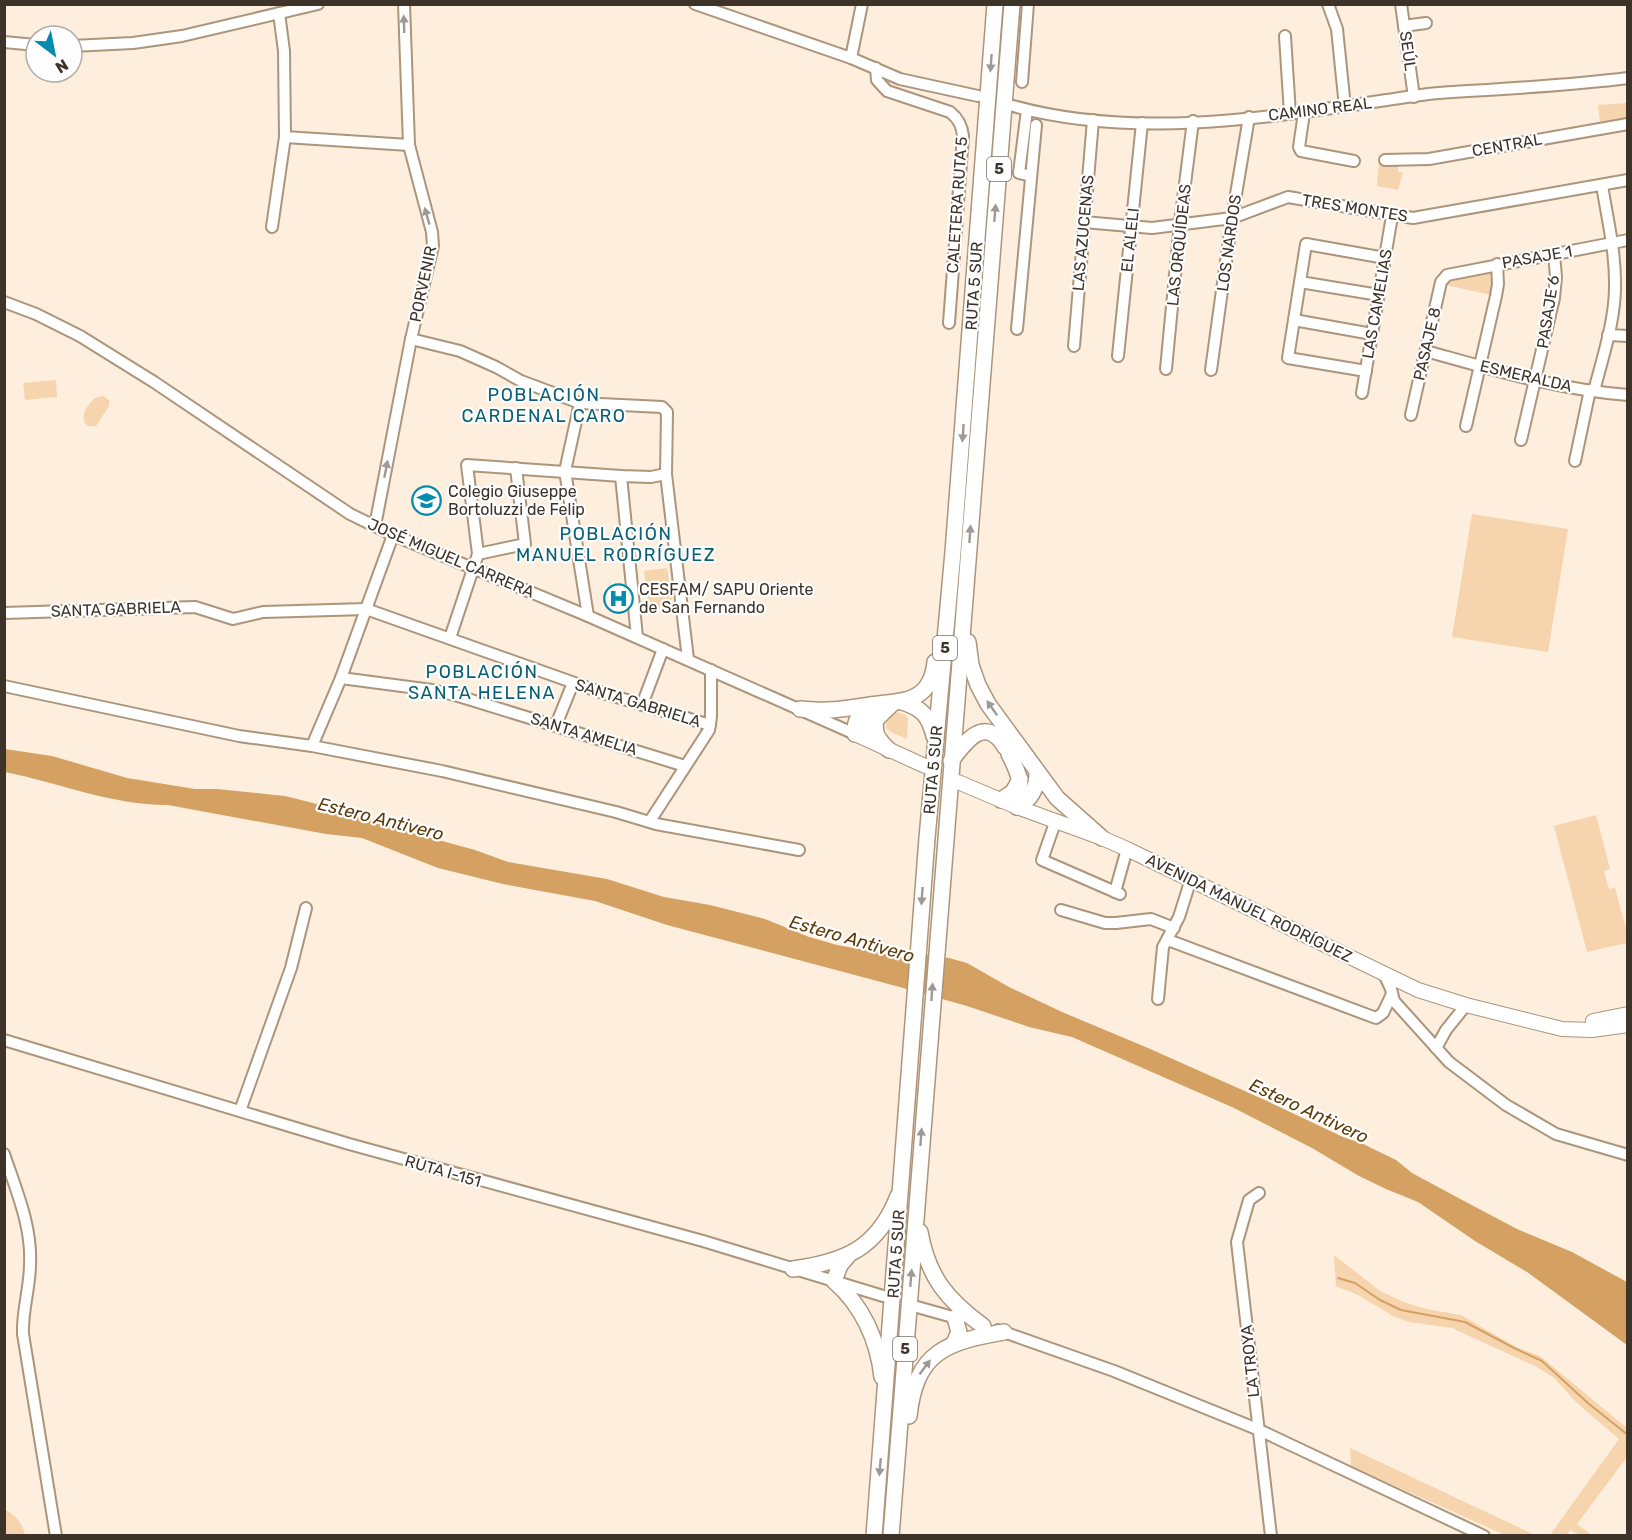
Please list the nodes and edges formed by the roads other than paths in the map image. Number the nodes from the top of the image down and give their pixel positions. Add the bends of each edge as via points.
1 (318, 4) edge
2 (404, 4) edge
3 (695, 4) edge
4 (862, 4) edge
5 (995, 4) edge
6 (1012, 4) edge
7 (1028, 4) edge
8 (1328, 4) edge
9 (1401, 4) edge
10 (279, 13) junction
11 (1426, 23) dead end
12 (1404, 26) junction
13 (1285, 36) dead end
14 (4, 42) edge
15 (24, 44) edge
16 (84, 46) edge
17 (851, 58) junction
18 (876, 68) junction
19 (1628, 78) edge
20 (1022, 82) dead end
21 (978, 96) dead end
22 (1414, 97) junction
23 (1013, 106) dead end
24 (1345, 107) junction
25 (1027, 110) junction
26 (1304, 113) junction
27 (1290, 114) junction
28 (1249, 117) junction
29 (1093, 120) junction
30 (1193, 121) junction
31 (1142, 123) junction
32 (1628, 124) edge
33 (1036, 125) dead end
34 (285, 137) junction
35 (409, 145) junction
36 (1385, 160) dead end
37 (1354, 161) dead end
38 (1031, 176) junction
39 (1628, 180) edge
40 (1602, 185) junction
41 (1392, 216) junction
42 (1232, 218) junction
43 (1084, 222) junction
44 (1180, 223) junction
45 (272, 227) dead end
46 (1131, 227) junction
47 (1628, 240) edge
48 (1611, 243) junction
49 (1554, 254) junction
50 (1385, 258) junction
51 (1497, 264) junction
52 (1447, 275) joint
53 (1300, 282) junction
54 (1379, 295) junction
55 (4, 302) edge
56 (1294, 320) junction
57 (949, 323) dead end
58 (1017, 329) dead end
59 (1372, 334) junction
60 (1608, 335) junction
61 (1628, 336) edge
62 (411, 339) junction
63 (1074, 346) dead end
64 (1426, 351) junction
65 (1118, 356) dead end
66 (1481, 366) junction
67 (1166, 369) dead end
68 (1211, 370) dead end
69 (1366, 371) junction
70 (1536, 379) junction
71 (1592, 390) junction
72 (1362, 393) dead end
73 (1628, 395) edge
74 (580, 403) junction
75 (1411, 415) dead end
76 (1466, 426) dead end
77 (1521, 440) dead end
78 (1575, 461) dead end
79 (516, 468) junction
80 (565, 471) junction
81 (666, 474) junction
82 (621, 476) junction
83 (375, 526) junction
84 (393, 535) junction
85 (954, 552) junction
86 (478, 554) junction
87 (474, 568) junction
88 (966, 593) junction
89 (366, 609) junction
90 (4, 613) edge
91 (588, 616) junction
92 (637, 637) junction
93 (450, 638) junction
94 (663, 649) junction
95 (688, 659) junction
96 (711, 670) junction
97 (341, 678) junction
98 (573, 683) junction
99 (4, 686) edge
100 (897, 703) junction
101 (642, 705) junction
102 (800, 709) junction
103 (875, 711) junction
104 (556, 725) junction
105 (710, 725) junction
106 (855, 734) junction
107 (936, 745) junction
108 (312, 746) junction
109 (889, 750) junction
110 (951, 762) junction
111 (685, 766) junction
112 (924, 766) dead end
113 (1037, 773) junction
114 (1020, 779) junction
115 (958, 782) dead end
116 (1001, 800) junction
117 (1017, 807) junction
118 (1056, 820) junction
119 (650, 821) junction
120 (1102, 838) junction
121 (1127, 849) junction
122 (799, 850) dead end
123 (1191, 879) junction
124 (306, 908) dead end
125 (1061, 910) dead end
126 (1174, 928) junction
127 (1168, 940) junction
128 (1397, 989) junction
129 (1158, 999) dead end
130 (1466, 1005) junction
131 (1628, 1014) edge
132 (1543, 1024) junction
133 (1628, 1025) edge
134 (4, 1040) edge
135 (1436, 1048) junction
136 (240, 1111) junction
137 (4, 1154) edge
138 (1628, 1155) edge
139 (902, 1182) junction
140 (1259, 1193) dead end
141 (916, 1195) junction
142 (847, 1257) junction
143 (793, 1269) junction
144 (834, 1281) junction
145 (882, 1296) dead end
146 (917, 1307) dead end
147 (955, 1318) junction
148 (983, 1326) junction
149 (1004, 1332) junction
150 (954, 1343) junction
151 (885, 1409) junction
152 (1257, 1429) junction
153 (893, 1504) junction
154 (56, 1536) edge
155 (874, 1536) edge
156 (891, 1536) edge
157 (1271, 1536) edge
158 (1484, 1536) edge

1 - 10 street
35 -> 2 street, PORVENIR
3 - 17 street
4 - 17 street
5 -> 85 highway, RUTA 5 SUR / 5
88 -> 6 highway, RUTA 5 SUR / 5
7 - 20 street
8 - 24 street via 1337,29
9 - 12 street, SEÚL
10 - 16 street via 176,37
10 - 34 street via 284,51
11 - 12 street
12 - 22 street, SEÚL
13 - 27 street
14 - 15 street
17 - 18 street
18 - 21 street via 910,82
18 - 57 street, CALETERA RUTA 5 via 877,80 887,91 950,112 962,127
19 - 22 street, CAMINO REAL
22 - 24 street, CAMINO REAL
23 - 25 street, CAMINO REAL
24 - 26 street, CAMINO REAL
25 - 29 street, CAMINO REAL
25 - 38 street via 1019,173
26 - 27 street, CAMINO REAL
26 - 37 street via 1301,151
27 - 28 street, CAMINO REAL
28 - 30 street, CAMINO REAL
28 - 42 street, LOS NARDOS
29 - 31 street, CAMINO REAL
29 - 43 street, LAS AZUCENAS
30 - 31 street, CAMINO REAL
30 - 44 street, LAS ORQUÍDEAS
31 - 46 street, EL ALELI
32 - 36 street, CENTRAL via 1429,159
33 - 38 street
34 - 35 street
34 - 45 street
62 -> 35 street, PORVENIR via 433,242
38 - 58 street
39 - 40 street, TRES MONTES
40 - 41 street, TRES MONTES via 1420,217
40 - 48 street
41 - 42 street, TRES MONTES via 1288,197
41 - 50 street, LAS CAMELIAS
42 - 44 street, TRES MONTES
42 - 68 street, LOS NARDOS
43 - 46 street, TRES MONTES
43 - 63 street, LAS AZUCENAS
44 - 46 street, TRES MONTES
44 - 67 street, LAS ORQUÍDEAS
46 - 65 street, EL ALELI
47 - 48 street, PASAJE 1
48 - 49 street, PASAJE 1
48 - 60 street via 1615,283
49 - 51 street, PASAJE 1
49 - 70 street, PASAJE 6 via 1554,298
50 - 53 street via 1306,244
50 - 54 street, LAS CAMELIAS
51 - 52 street, PASAJE 1
51 - 66 street via 1498,284
52 - 64 street, PASAJE 8 via 1441,282
53 - 54 street
53 - 56 street
54 - 59 street, LAS CAMELIAS
55 - 83 street, JOSÉ MIGUEL CARRERA via 80,336 341,508
56 - 59 street
56 - 69 street via 1288,358
59 - 69 street, LAS CAMELIAS
60 - 61 street
60 - 71 street
62 - 74 street via 460,351 521,381
83 -> 62 street, PORVENIR
64 - 66 street, ESMERALDA
64 - 75 street, PASAJE 8
66 - 70 street, ESMERALDA
66 - 76 street
69 - 72 street, LAS CAMELIAS
70 - 71 street, ESMERALDA
70 - 77 street, PASAJE 6
71 - 73 street, ESMERALDA
71 - 78 street
74 - 80 street
74 - 81 street via 662,407 667,412
79 - 80 street
79 - 86 street via 525,544
79 - 86 street via 467,465
80 - 82 street
80 - 91 street
81 - 82 street
81 - 95 street
82 - 92 street
83 - 84 street, JOSÉ MIGUEL CARRERA
84 - 87 street, JOSÉ MIGUEL CARRERA
84 - 89 street
85 - 100 highway via 932,680 920,693
85 - 107 highway, RUTA 5 SUR / 5
86 - 87 street
87 - 91 street, JOSÉ MIGUEL CARRERA
87 - 93 street
88 - 110 highway, RUTA 5 SUR / 5
113 -> 88 highway via 978,685 968,646
89 - 90 street, SANTA GABRIELA via 263,612 233,619 195,607
89 - 93 street, SANTA GABRIELA
89 - 97 street
91 - 92 street, JOSÉ MIGUEL CARRERA
92 - 94 street, JOSÉ MIGUEL CARRERA
93 - 98 street, SANTA GABRIELA
94 - 95 street, JOSÉ MIGUEL CARRERA
94 - 101 street
95 - 96 street, JOSÉ MIGUEL CARRERA
96 - 102 street, JOSÉ MIGUEL CARRERA
96 - 105 street
97 - 104 street, SANTA AMELIA via 441,691
97 - 108 street
98 - 101 street, SANTA GABRIELA
98 - 104 street
99 - 108 street via 228,734
100 - 103 highway
100 - 107 highway via 915,706 926,714
101 - 105 street, SANTA GABRIELA
102 - 103 highway
102 - 106 street, JOSÉ MIGUEL CARRERA
103 - 106 highway via 867,728
103 - 109 highway via 876,734
104 - 111 street, SANTA AMELIA
105 - 111 street
106 - 109 main road, JOSÉ MIGUEL CARRERA
107 -> 139 highway, RUTA 5 SUR / 5
108 - 119 street via 442,771
109 - 112 main road, JOSÉ MIGUEL CARRERA
110 - 114 highway via 967,740 978,733 992,734 1007,750
141 -> 110 highway, RUTA 5 SUR / 5
111 - 119 street
113 - 117 highway via 1034,791
113 - 120 highway via 1064,806
114 - 116 highway via 1013,792
114 - 117 highway
115 - 116 main road, AVENIDA MANUEL RODRÍGUEZ
116 - 117 main road, AVENIDA MANUEL RODRÍGUEZ
117 - 118 main road, AVENIDA MANUEL RODRÍGUEZ
118 - 120 main road, AVENIDA MANUEL RODRÍGUEZ
118 - 121 street via 1042,860 1118,893
119 - 122 street
120 - 121 main road, AVENIDA MANUEL RODRÍGUEZ
121 - 123 main road, AVENIDA MANUEL RODRÍGUEZ
123 - 126 street
123 - 128 main road, AVENIDA MANUEL RODRÍGUEZ via 1385,976
124 - 136 street via 291,968
125 - 126 street via 1105,922 1151,919
126 - 127 street
127 - 128 street via 1376,1018
127 - 129 street via 1161,954
128 - 130 main road, AVENIDA MANUEL RODRÍGUEZ
128 - 135 street via 1403,1010
130 - 132 main road, AVENIDA MANUEL RODRÍGUEZ
130 - 135 street
131 - 132 main road, AVENIDA MANUEL RODRÍGUEZ
132 - 133 main road, AVENIDA MANUEL RODRÍGUEZ via 1580,1030
134 - 136 street, RUTA I-151
135 - 138 street via 1468,1078 1525,1118 1556,1134
136 - 143 street, RUTA I-151
137 - 154 street via 30,1247 23,1334
139 - 142 highway via 884,1223
139 - 151 highway, RUTA 5 SUR / 5
140 - 152 street, LA TROYA via 1249,1200 1237,1242
141 - 148 highway via 922,1243 932,1274 949,1297
153 -> 141 highway, RUTA 5 SUR / 5
142 - 143 highway
142 - 144 highway
143 - 144 street, RUTA I-151
144 - 145 street, RUTA I-151
144 - 151 highway via 857,1307 873,1338
146 - 147 street
147 - 148 street
147 - 150 highway via 959,1332
148 - 149 street
149 - 150 highway
149 - 152 street
153 -> 150 highway via 914,1383 931,1359
151 -> 155 highway, RUTA 5 SUR / 5
152 - 157 street, LA TROYA
152 - 158 street
153 - 156 highway, RUTA 5 SUR / 5

